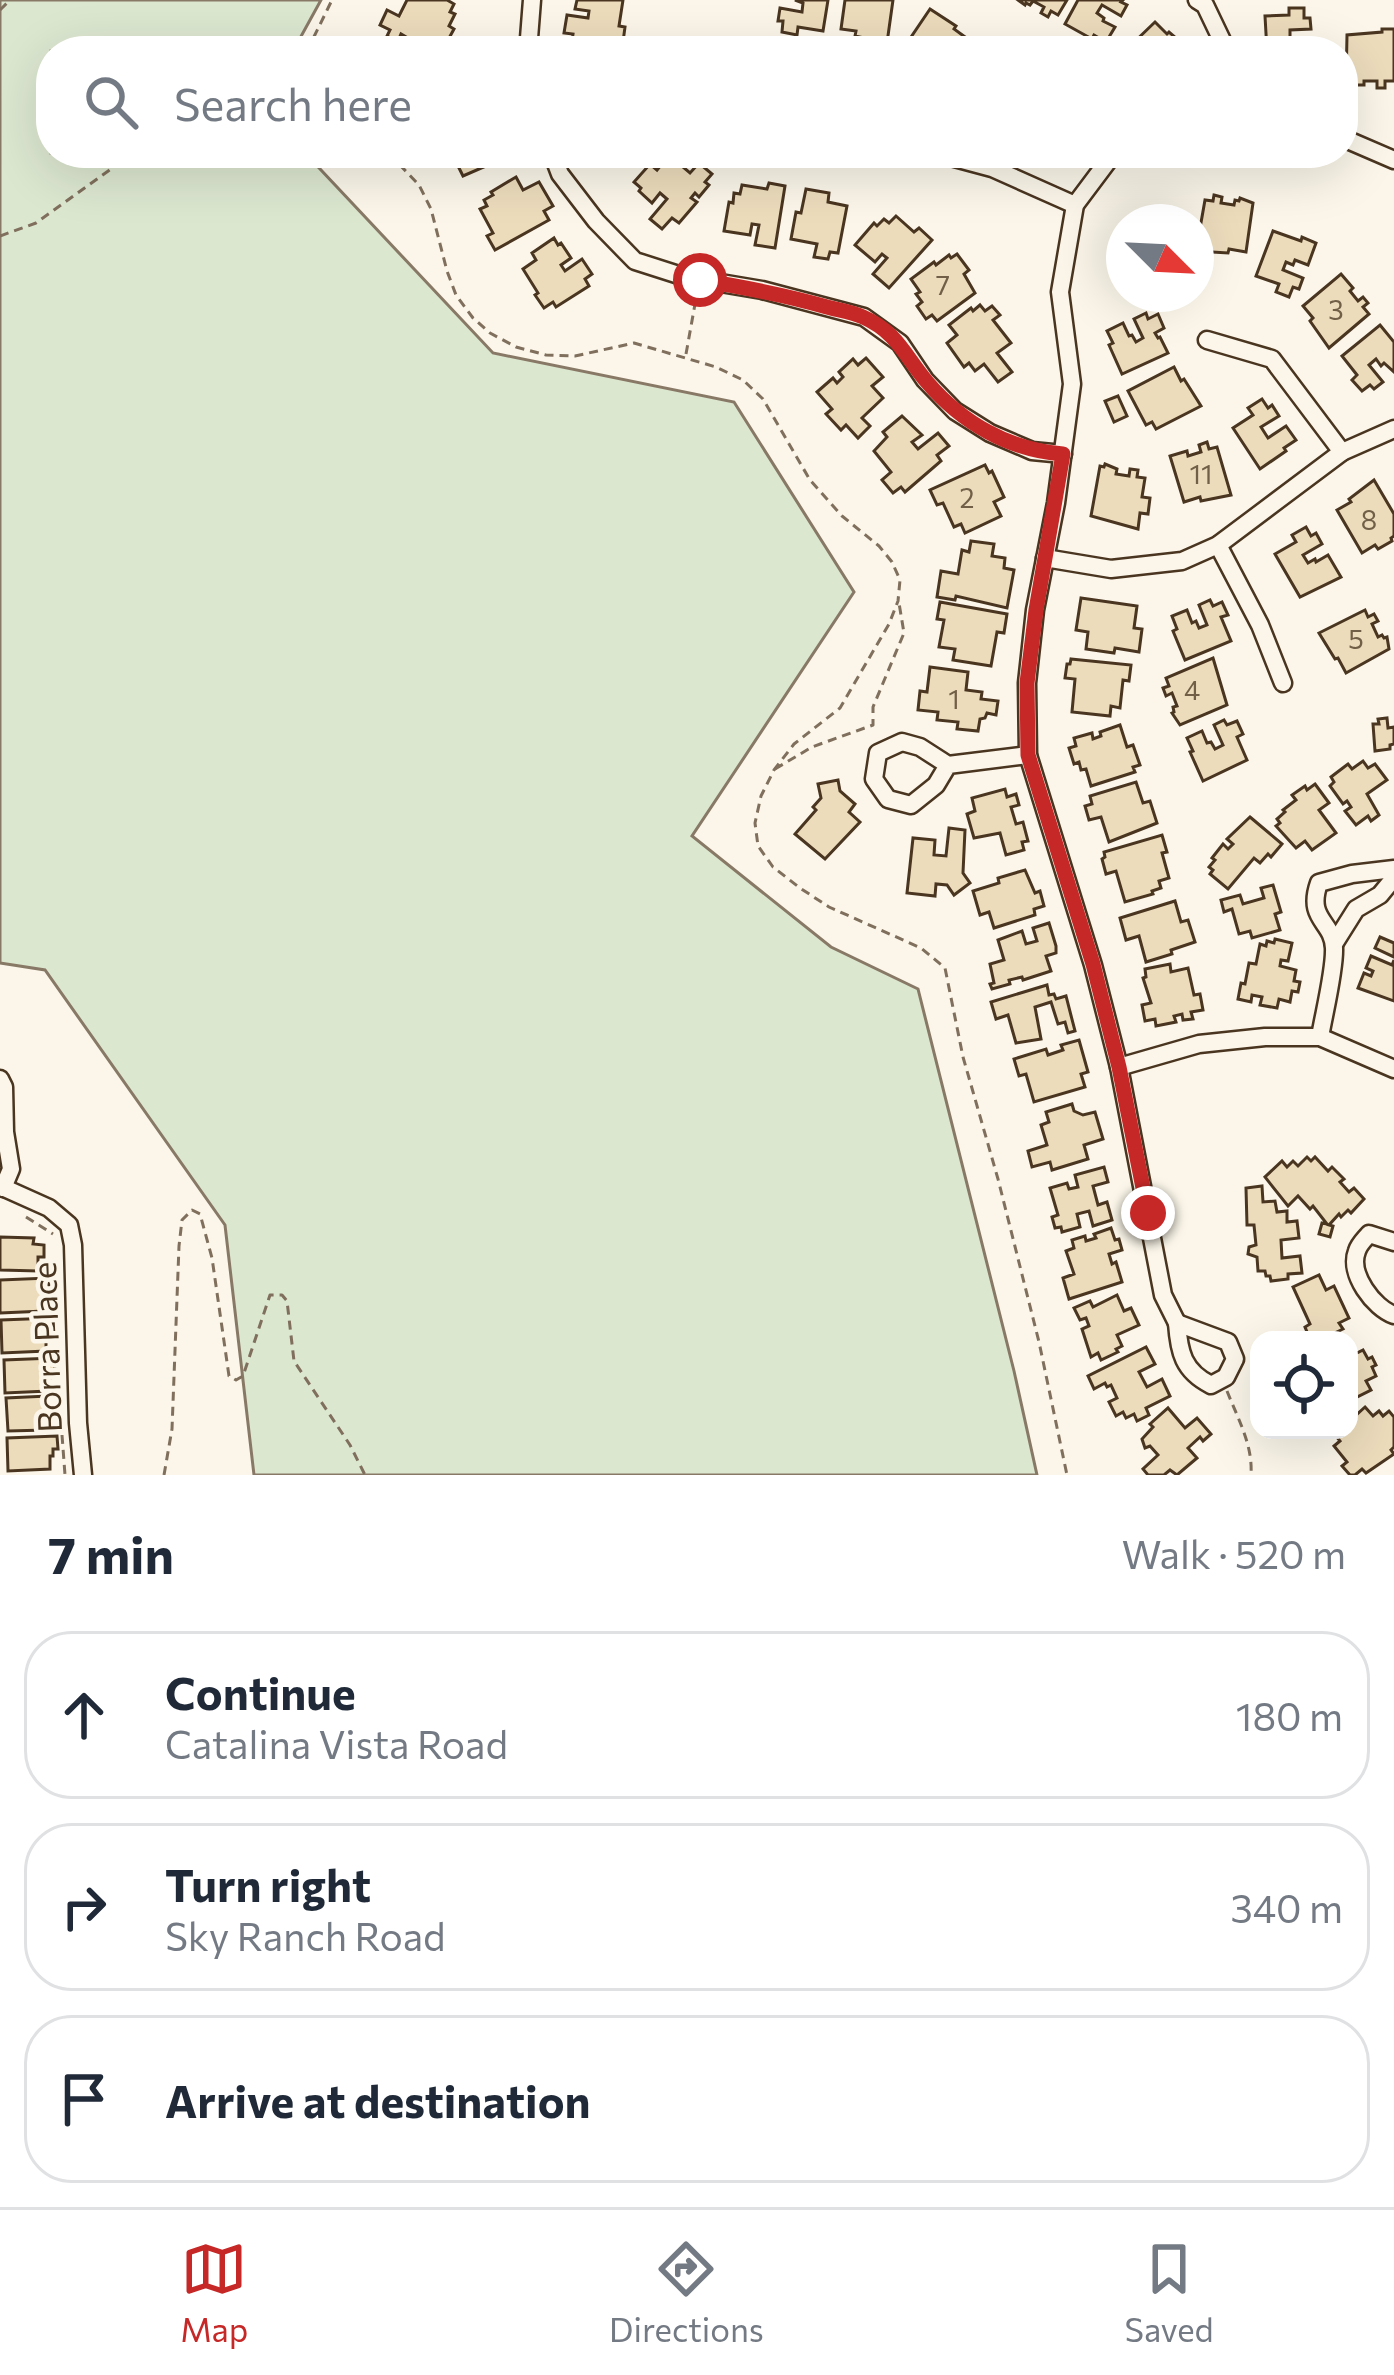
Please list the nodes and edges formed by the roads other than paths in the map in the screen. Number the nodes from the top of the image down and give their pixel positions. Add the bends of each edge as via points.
1 (532, 0) edge
2 (1204, 2) edge
3 (529, 36) edge
4 (1220, 36) edge
5 (1358, 144) edge
6 (1394, 160) edge
7 (558, 168) edge
8 (992, 168) edge
9 (1103, 168) edge
10 (1075, 205) junction
11 (1207, 340) dead end
12 (1394, 428) edge
13 (1342, 452) junction
14 (1063, 454) junction
15 (1218, 545) junction
16 (1046, 558) junction
17 (1282, 683) dead end
18 (1028, 755) junction
19 (948, 765) junction
20 (1394, 873) edge
21 (1387, 900) edge
22 (1334, 944) junction
23 (1320, 1037) junction
24 (1119, 1067) junction
25 (1394, 1069) edge
26 (0, 1079) edge
27 (2, 1187) edge
28 (1394, 1242) edge
29 (1394, 1316) edge
30 (1177, 1323) junction
31 (83, 1475) edge

1 - 3 street
2 - 4 street
5 - 6 street
7 - 14 street via 635,261 864,317 900,343 955,411 1031,451
8 - 10 street
9 - 10 street
10 - 14 street via 1060,292 1072,384
11 - 13 street via 1271,359
12 - 13 street
13 - 15 street
14 - 16 street
15 - 16 street via 1139,568
15 - 17 street
16 - 18 street via 1027,683
18 - 19 street
18 - 24 street
19 - 19 street via 911,806 888,799 874,779 878,753 902,742
20 - 21 street
20 - 22 street via 1319,883 1316,913
21 - 22 street via 1356,909
22 - 23 street
23 - 24 street via 1199,1044
23 - 25 street
24 - 30 street via 1163,1295
26 - 27 street via 11,1169
27 - 31 street, Borra Place via 69,1225
28 - 29 street via 1369,1234 1355,1252 1357,1273 1380,1310
30 - 30 street via 1194,1376 1211,1385 1226,1377 1235,1359 1228,1342

